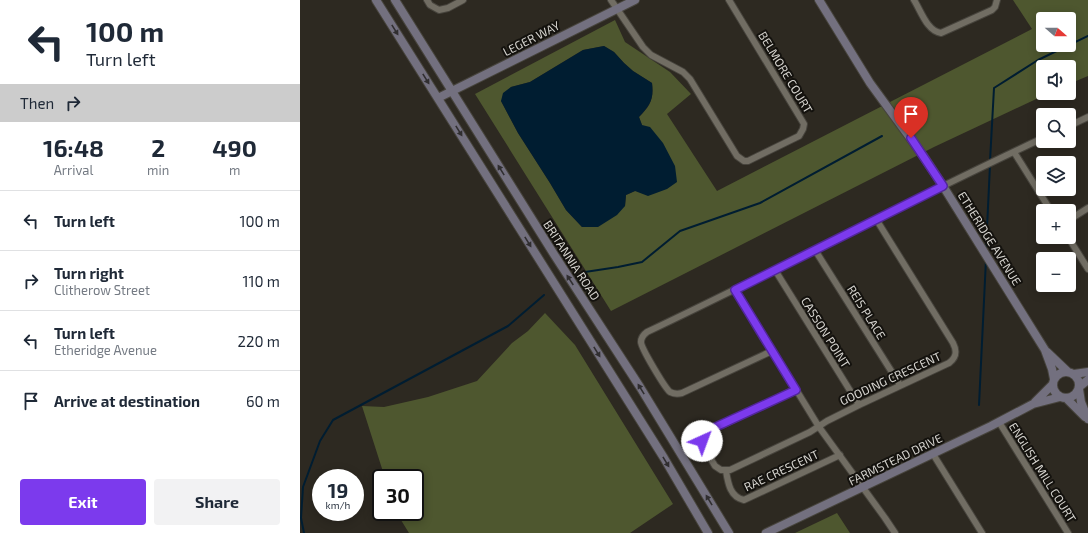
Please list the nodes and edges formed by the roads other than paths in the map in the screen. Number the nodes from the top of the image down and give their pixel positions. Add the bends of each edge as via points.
1 (376, 0) edge
2 (395, 0) edge
3 (427, 0) edge
4 (463, 0) edge
5 (611, 0) edge
6 (635, 0) edge
7 (729, 0) edge
8 (820, 0) edge
9 (914, 0) edge
10 (997, 0) edge
11 (617, 8) junction
12 (453, 91) junction
13 (438, 98) junction
14 (1088, 117) edge
15 (1076, 123) edge
16 (1036, 141) edge
17 (1014, 152) junction
18 (943, 186) junction
19 (1047, 204) edge
20 (1088, 208) edge
21 (1076, 216) edge
22 (876, 219) junction
23 (1072, 244) edge
24 (815, 250) junction
25 (1088, 269) edge
26 (775, 270) junction
27 (735, 290) junction
28 (1045, 350) junction
29 (772, 351) junction
30 (1088, 372) edge
31 (1071, 373) junction
32 (1088, 380) edge
33 (1054, 382) junction
34 (900, 386) junction
35 (1079, 388) junction
36 (796, 390) junction
37 (1063, 397) junction
38 (1033, 404) junction
39 (859, 405) junction
40 (1088, 420) edge
41 (999, 422) junction
42 (819, 427) junction
43 (933, 454) junction
44 (840, 455) junction
45 (726, 471) junction
46 (863, 487) junction
47 (708, 533) edge
48 (730, 533) edge
49 (766, 533) edge
50 (895, 533) edge
51 (982, 533) edge
52 (1068, 533) edge

1 -> 13 main road
2 - 12 main road, BRITANNIA ROAD
3 - 4 street via 439,10
5 - 11 street
6 - 11 main road, LEGER WAY
7 - 11 street, BELMORE COURT via 804,124 799,136 748,161 737,156 690,79 683,72 647,52
8 - 18 main road, ETHERIDGE AVENUE via 870,83
9 - 10 street via 931,28 941,33 992,10
11 - 12 main road, LEGER WAY
12 - 13 main road, LEGER WAY
48 -> 12 main road, BRITANNIA ROAD via 554,256
13 -> 47 main road
14 - 15 street
16 - 17 street
17 - 18 street
17 - 19 street
18 - 22 street
18 - 28 main road, ETHERIDGE AVENUE
20 - 21 street
22 - 24 street
22 - 34 street, GOODING CRESCENT via 956,348 955,357 949,363
23 - 25 street
24 - 26 street
24 - 34 street, REIS PLACE
26 - 27 street
26 - 39 street, CASSON POINT
27 - 29 street
27 - 29 street via 643,334 641,346 645,353 668,389 677,394
28 - 31 main road, ETHERIDGE AVENUE
28 - 33 main road, ETHERIDGE AVENUE
29 - 36 street
30 - 31 main road
31 - 33 main road via 1060,373
31 - 35 main road via 1078,380
32 - 35 main road
33 - 37 main road via 1055,391
33 - 38 main road, FARMSTEAD DRIVE
34 - 39 street, GOODING CRESCENT
35 - 37 main road via 1072,397
35 - 40 main road
36 - 42 street
36 - 45 street via 706,433 702,441 703,446 715,466
37 - 38 main road, FARMSTEAD DRIVE
37 - 40 main road
38 - 41 main road, FARMSTEAD DRIVE
39 - 42 street, GOODING CRESCENT
41 - 43 main road, FARMSTEAD DRIVE
41 - 52 street, ENGLISH MILL COURT
42 - 44 street
42 - 45 street, GOODING CRESCENT
43 - 46 main road, FARMSTEAD DRIVE
43 - 51 street
44 - 45 street, RAE CRESCENT via 744,500 736,497 729,486
44 - 46 street
46 - 49 main road, FARMSTEAD DRIVE
46 - 50 street

